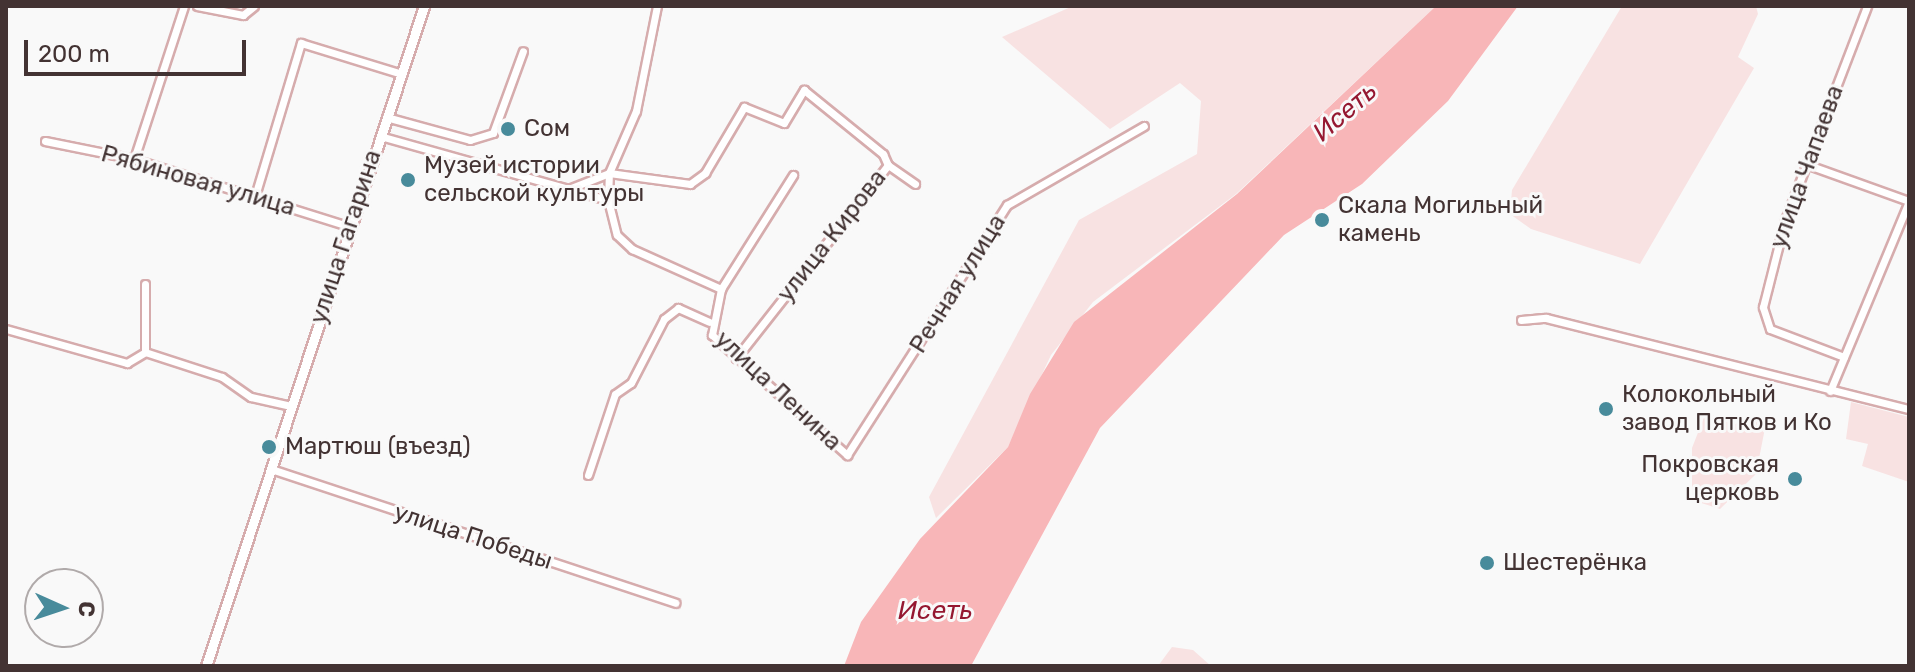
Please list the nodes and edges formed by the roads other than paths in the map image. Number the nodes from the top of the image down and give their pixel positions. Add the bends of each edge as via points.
1 (184, 6) edge
2 (197, 6) edge
3 (254, 6) edge
4 (424, 6) edge
5 (657, 6) edge
6 (1867, 6) edge
7 (523, 51) dead end
8 (402, 74) junction
9 (386, 117) junction
10 (1144, 126) dead end
11 (380, 136) junction
12 (45, 141) dead end
13 (134, 159) junction
14 (888, 165) junction
15 (1811, 166) junction
16 (609, 173) junction
17 (793, 175) dead end
18 (915, 184) dead end
19 (571, 188) junction
20 (255, 196) junction
21 (608, 200) junction
22 (1909, 201) edge
23 (348, 226) junction
24 (145, 284) dead end
25 (721, 289) junction
26 (1521, 320) dead end
27 (709, 322) junction
28 (6, 329) edge
29 (145, 352) junction
30 (1844, 357) junction
31 (736, 358) junction
32 (1830, 391) junction
33 (291, 406) junction
34 (1909, 409) edge
35 (847, 455) joint
36 (271, 469) junction
37 (588, 475) dead end
38 (675, 603) dead end
39 (206, 666) edge

1 - 13 street
2 - 3 street via 243,15
4 - 8 main road, улица Гагарина
5 - 16 street via 636,111
6 - 15 street, улица Чапаева
7 - 9 street via 493,133 470,140
8 - 9 main road, улица Гагарина
8 - 20 street via 301,43
9 - 11 main road, улица Гагарина
10 - 35 street, Речная улица via 1007,205
11 - 19 street
11 - 23 main road, улица Гагарина
12 - 13 street, Рябиновая улица
13 - 20 street, Рябиновая улица
14 - 16 street, улица Кирова via 804,90 784,123 744,107 705,173 690,184
14 - 18 street
14 - 31 street, улица Кирова
15 - 22 street
15 - 30 street, улица Чапаева via 1771,270 1763,319 1770,329
16 - 19 street
16 - 21 street
17 - 25 street
19 - 21 street
20 - 23 street, Рябиновая улица
21 - 25 street via 617,235 632,249
22 - 30 street
23 - 33 main road, улица Гагарина
24 - 29 street
25 - 27 street, улица Ленина
26 - 32 street via 1546,318
27 - 31 street, улица Ленина
27 - 37 street via 678,308 664,319 631,383 615,394
28 - 29 street via 127,363
29 - 33 street via 222,377 251,397
30 - 32 street
31 - 35 street, улица Ленина
32 - 34 street
33 - 36 main road, улица Гагарина
36 - 38 street, улица Победы
36 - 39 main road, улица Гагарина

